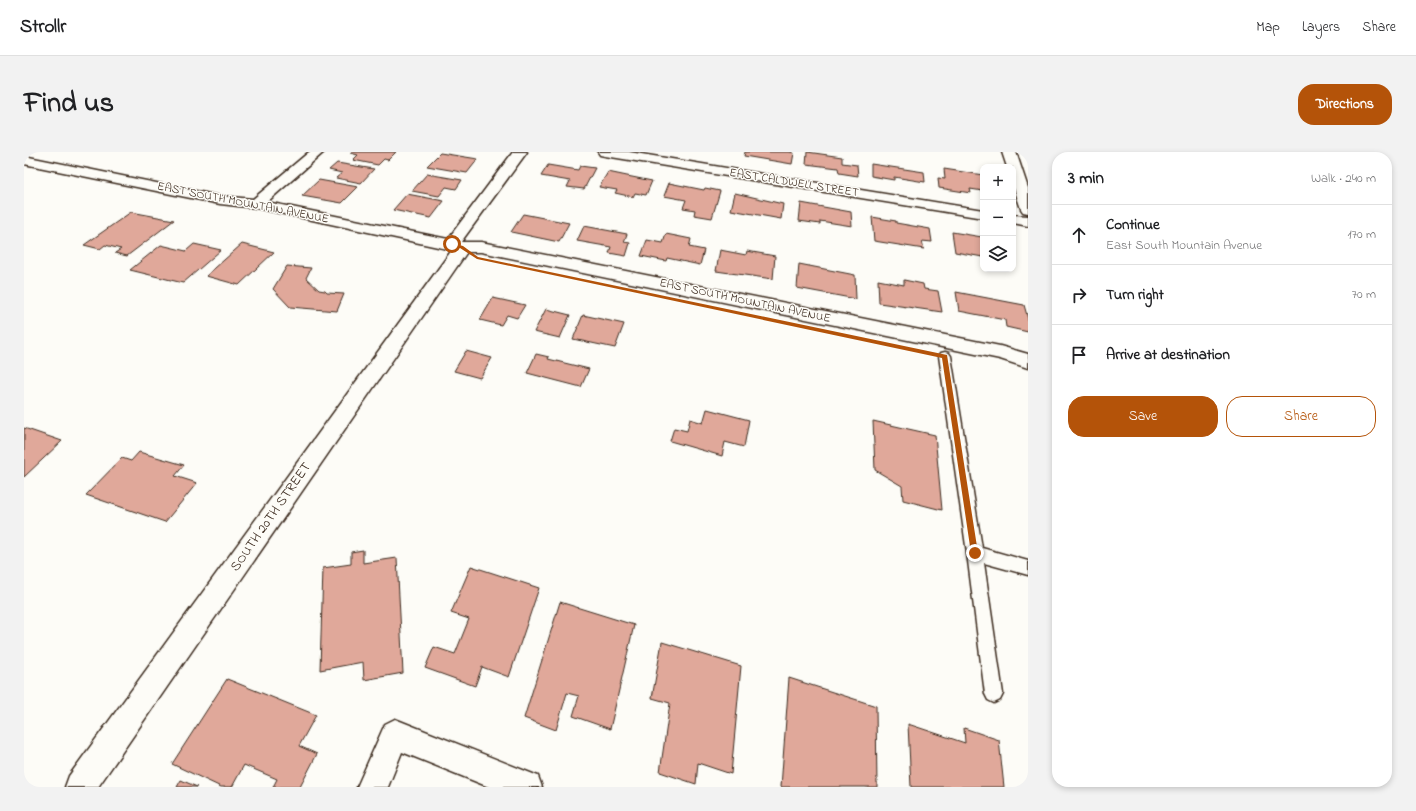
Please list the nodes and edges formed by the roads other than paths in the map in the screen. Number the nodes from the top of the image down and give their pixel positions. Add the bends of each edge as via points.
1 (49, 152) edge
2 (317, 152) edge
3 (520, 152) edge
4 (605, 152) edge
5 (1009, 152) edge
6 (28, 161) edge
7 (256, 204) junction
8 (1028, 209) edge
9 (980, 214) edge
10 (1016, 219) edge
11 (1028, 221) edge
12 (457, 245) junction
13 (945, 356) junction
14 (1028, 361) edge
15 (1028, 371) edge
16 (975, 553) junction
17 (1028, 568) edge
18 (994, 694) dead end
19 (80, 787) edge
20 (372, 787) edge
21 (527, 787) edge

1 - 6 street
2 - 7 street
3 - 12 street, SOUTH 20TH STREET
4 - 9 street, EAST CALDWELL STREET
5 - 8 street
6 - 7 street, EAST SOUTH MOUNTAIN AVENUE via 220,200
7 - 12 street, EAST SOUTH MOUNTAIN AVENUE
10 - 11 street
12 - 13 street, EAST SOUTH MOUNTAIN AVENUE via 477,258
12 - 14 street, EAST SOUTH MOUNTAIN AVENUE via 481,247 1000,353
12 - 19 street, SOUTH 20TH STREET
13 - 15 street, EAST SOUTH MOUNTAIN AVENUE
13 - 16 lane
16 - 17 lane
16 - 18 lane
20 - 21 street via 395,734

